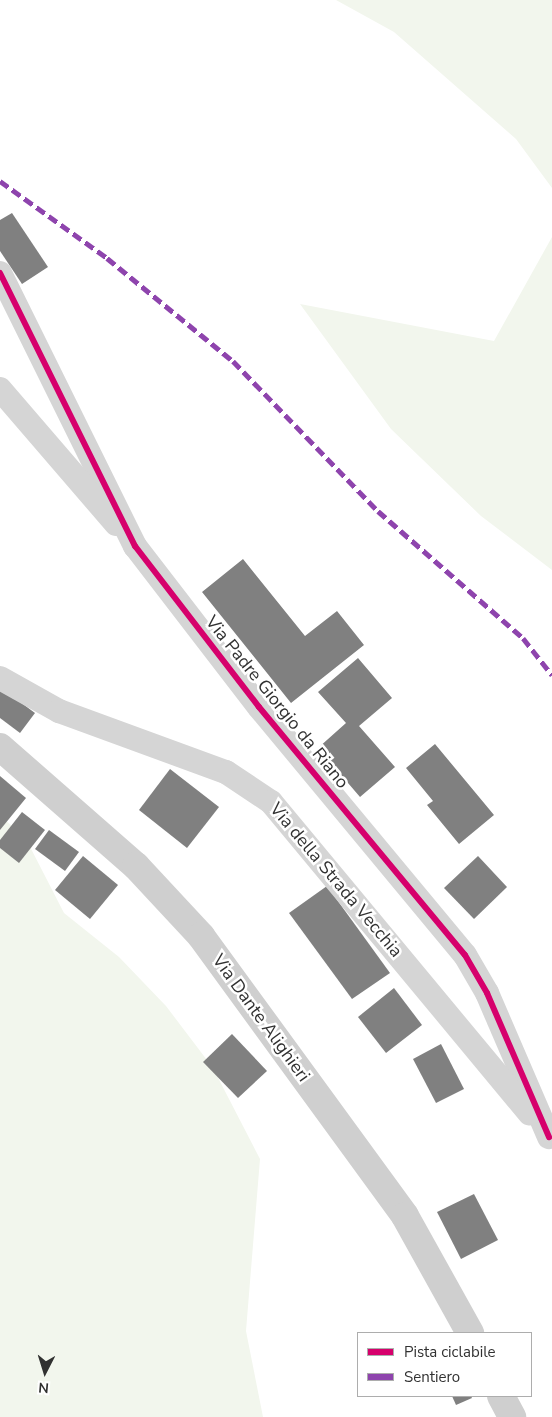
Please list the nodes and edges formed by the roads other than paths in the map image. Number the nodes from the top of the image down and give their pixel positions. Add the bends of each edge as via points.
1 (0, 273) edge
2 (0, 389) edge
3 (135, 546) junction
4 (0, 678) edge
5 (0, 747) edge
6 (550, 1140) edge
7 (469, 1332) edge
8 (502, 1397) edge
9 (512, 1417) edge

1 - 3 street, Via Padre Giorgio da Riano
2 - 3 street
3 - 6 street, Via Padre Giorgio da Riano via 259,707 465,955 487,994
4 - 6 street, Via della Strada Vecchia via 66,714 226,772 271,802
5 - 7 main road, Via Dante Alighieri via 136,866 201,936 405,1216
8 - 9 main road

